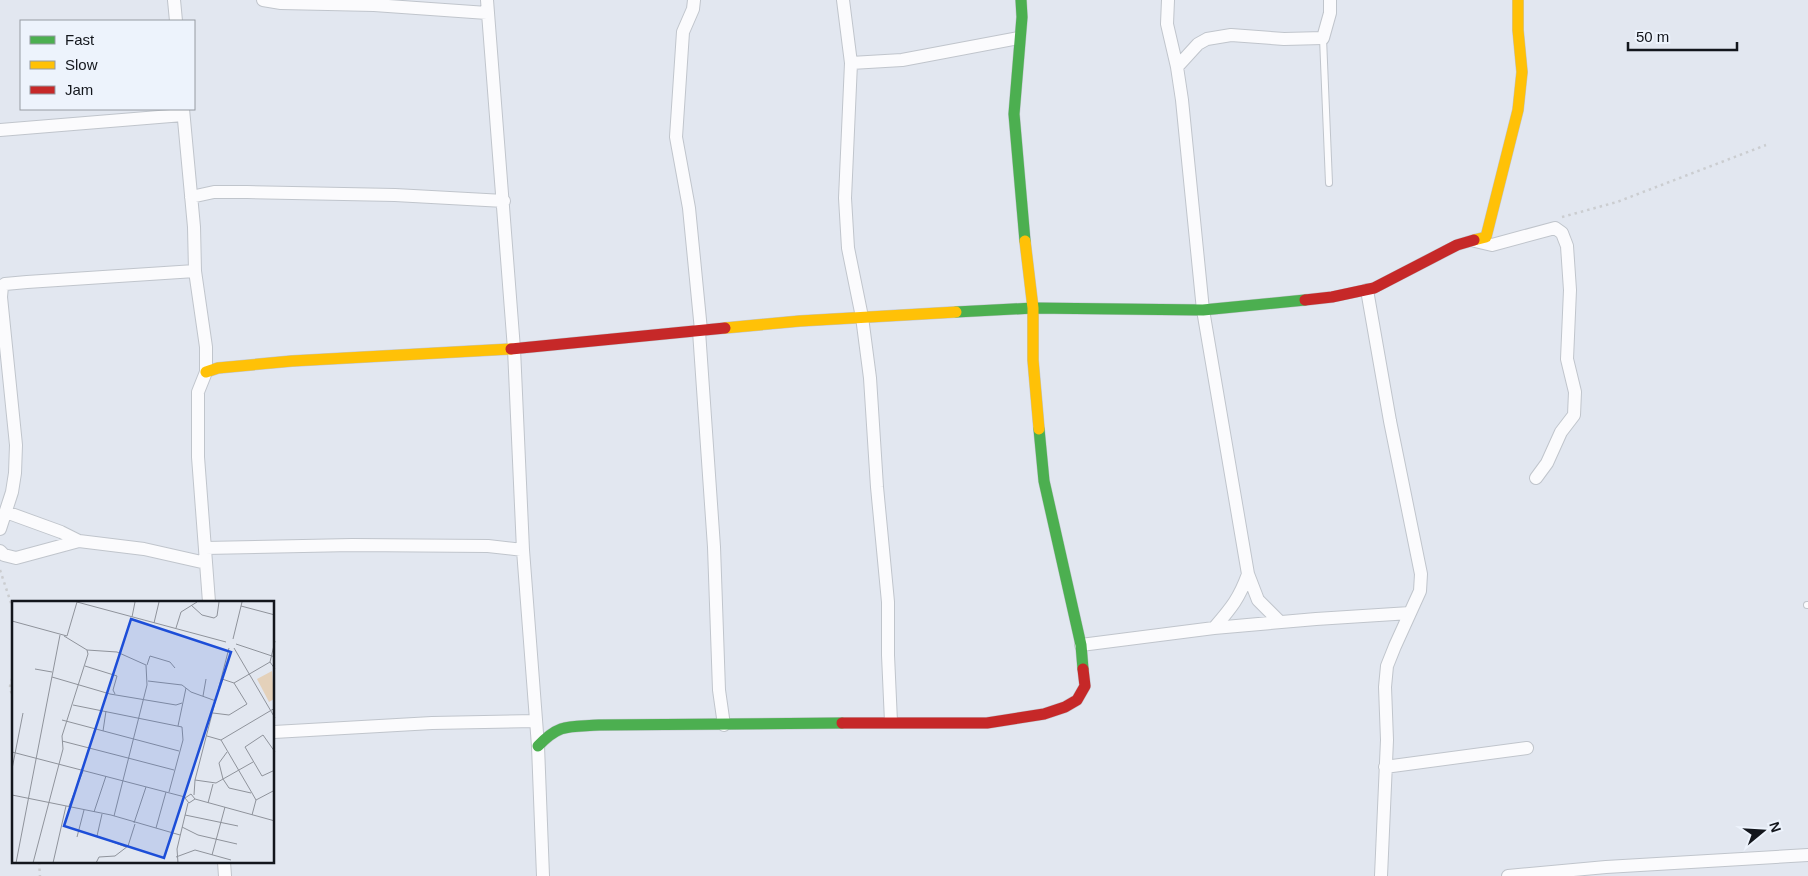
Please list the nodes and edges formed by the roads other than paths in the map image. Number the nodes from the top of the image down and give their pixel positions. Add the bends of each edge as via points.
1 (174, 0) edge
2 (263, 0) edge
3 (694, 0) edge
4 (843, 0) edge
5 (1021, 0) edge
6 (1168, 0) edge
7 (1330, 0) edge
8 (1518, 0) edge
9 (487, 6) edge
10 (176, 20) edge
11 (1019, 38) junction
12 (1323, 38) junction
13 (851, 63) junction
14 (1177, 67) junction
15 (183, 112) edge
16 (0, 130) edge
17 (1329, 183) dead end
18 (191, 198) junction
19 (504, 201) junction
20 (1472, 240) junction
21 (195, 271) junction
22 (1368, 290) junction
23 (1033, 308) junction
24 (1203, 310) junction
25 (862, 317) junction
26 (700, 330) junction
27 (514, 349) junction
28 (206, 372) junction
29 (1536, 478) dead end
30 (6, 512) junction
31 (0, 529) edge
32 (79, 540) junction
33 (205, 548) junction
34 (523, 550) junction
35 (0, 551) edge
36 (206, 563) junction
37 (1248, 574) junction
38 (208, 601) edge
39 (1410, 613) junction
40 (1280, 622) junction
41 (1214, 628) junction
42 (1081, 645) junction
43 (536, 718) junction
44 (891, 722) junction
45 (724, 725) junction
46 (562, 728) junction
47 (275, 732) edge
48 (538, 746) junction
49 (1527, 748) dead end
50 (1385, 767) junction
51 (1808, 855) edge
52 (1572, 873) edge
53 (542, 876) edge
54 (1380, 876) edge
55 (1508, 876) edge

1 - 10 street
2 - 9 street via 281,3
3 - 26 street via 683,32 676,137 689,208
4 - 13 street
5 - 11 street
6 - 14 street via 1167,24
7 - 12 street
8 - 20 street via 1522,72 1518,110 1486,237
9 - 19 street
11 - 13 street via 902,60
11 - 23 street via 1014,114
12 - 14 street via 1231,35 1207,39
12 - 17 lane
13 - 25 street via 845,198 848,248
14 - 24 street
15 - 16 street
15 - 18 street
18 - 19 street via 214,192 239,192
18 - 21 street
19 - 27 street
20 - 22 street
20 - 29 street via 1492,245 1555,228 1562,233 1567,246 1570,290 1567,359 1574,392 1574,415
21 - 28 street via 206,347
21 - 30 street via 2,286 16,445 15,473
22 - 24 street via 1332,297
22 - 39 street via 1421,574 1420,591
23 - 24 street
23 - 25 street
23 - 42 street via 1034,377 1044,482
24 - 37 street
25 - 26 street
25 - 44 street via 888,602
26 - 27 street
26 - 45 street via 714,547 719,690
27 - 28 street via 292,361
27 - 34 street
28 - 33 street via 198,392 198,457
30 - 31 street
30 - 32 street
32 - 35 street via 16,558
32 - 36 street via 144,549
33 - 34 street via 352,545 488,546
33 - 36 street
34 - 43 street
36 - 38 street
37 - 40 street via 1258,600
37 - 41 street via 1233,607
39 - 40 street
39 - 50 street via 1387,666
40 - 41 street
41 - 42 street
42 - 44 street via 1085,686 1077,700 1065,708 987,723
43 - 46 street
43 - 47 street
43 - 48 street
44 - 45 street
45 - 46 street
46 - 48 street via 549,734
48 - 53 street
49 - 50 street
50 - 54 street
51 - 52 street
52 - 55 street

